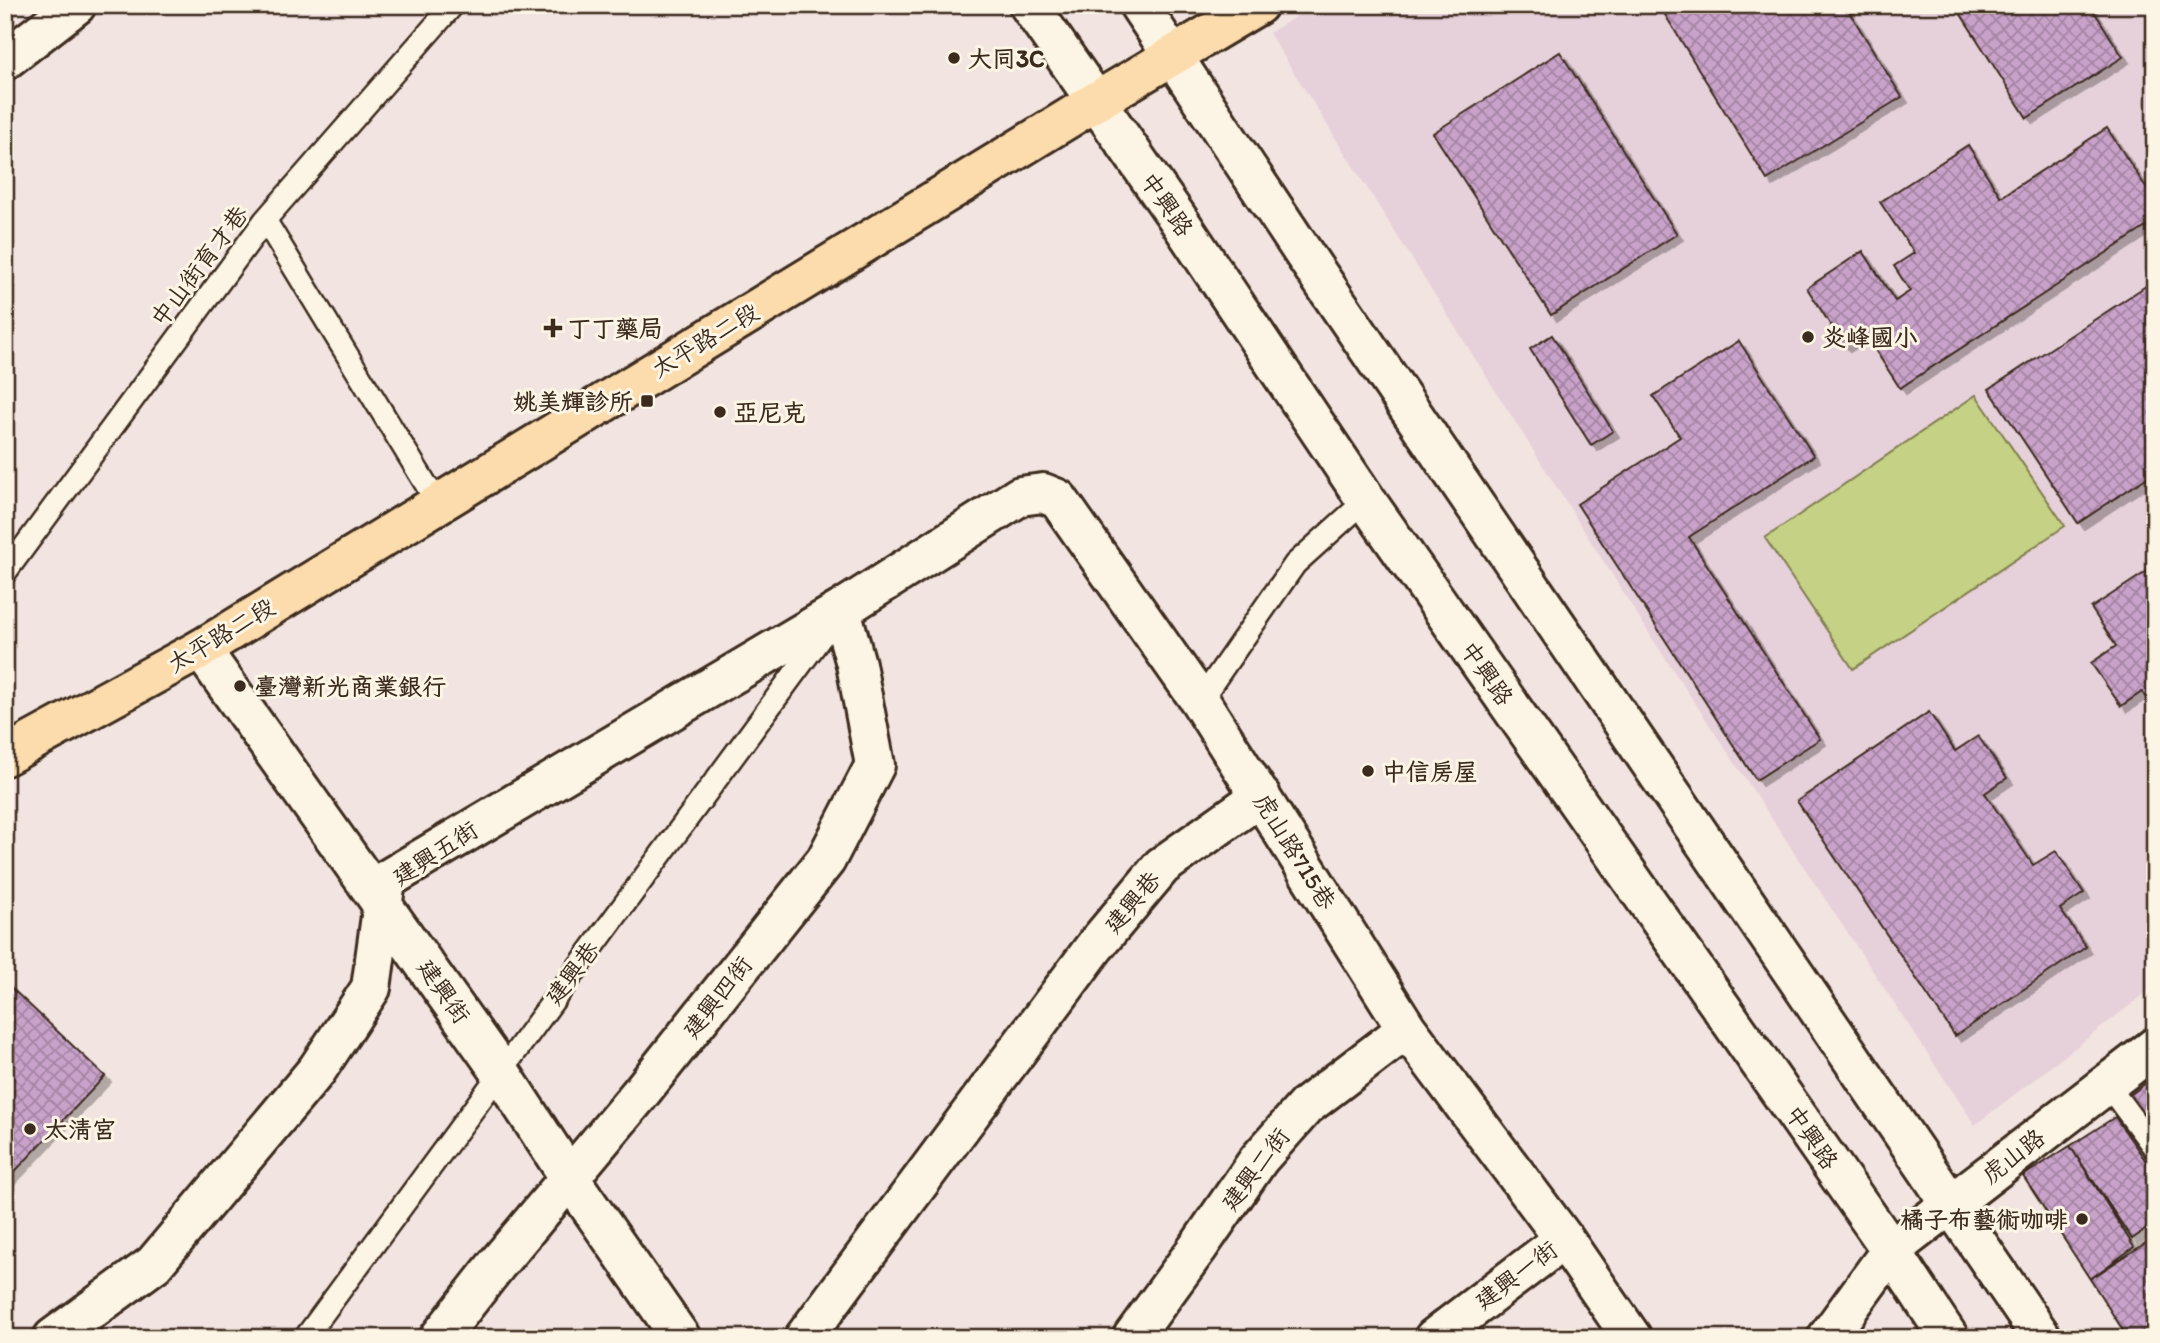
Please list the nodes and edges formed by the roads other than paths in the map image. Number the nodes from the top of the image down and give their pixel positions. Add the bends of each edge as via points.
1 (76, 5) edge
2 (453, 5) edge
3 (1029, 5) edge
4 (1139, 5) edge
5 (1258, 5) edge
6 (1174, 56) junction
7 (5, 60) edge
8 (1095, 102) junction
9 (265, 220) junction
10 (1366, 500) junction
11 (439, 504) junction
12 (910, 564) joint
13 (5, 572) edge
14 (841, 610) junction
15 (201, 649) junction
16 (1200, 701) junction
17 (5, 756) edge
18 (1261, 796) junction
19 (382, 904) junction
20 (1407, 1029) junction
21 (2155, 1047) edge
22 (500, 1071) junction
23 (2106, 1083) junction
24 (2155, 1149) edge
25 (569, 1177) junction
26 (1950, 1205) junction
27 (1564, 1238) junction
28 (1891, 1250) junction
29 (53, 1338) edge
30 (305, 1338) edge
31 (439, 1338) edge
32 (681, 1338) edge
33 (804, 1338) edge
34 (1132, 1338) edge
35 (1434, 1338) edge
36 (1632, 1338) edge
37 (1826, 1338) edge
38 (1949, 1338) edge
39 (2042, 1338) edge

1 - 7 street
2 - 9 lane, 中山街育才巷
3 - 8 street, 中興路
4 - 6 street
5 - 6 main road, 太平路二段
6 - 8 main road, 太平路二段
6 - 26 street
8 - 10 street, 中興路
8 - 11 main road, 太平路二段
9 - 11 lane
9 - 13 lane, 中山街育才巷
10 - 16 lane via 1294,564
10 - 28 street, 中興路
11 - 15 main road, 太平路二段
12 - 14 street, 建興五街
12 - 16 street, 虎山路715巷 via 1020,496 1043,493 1058,499
14 - 19 street, 建興五街 via 386,880
14 - 22 lane, 建興巷
14 - 25 street, 建興四街 via 875,765 826,860
15 - 17 main road, 太平路二段
15 - 19 street, 建興街
16 - 18 street, 虎山路715巷
18 - 20 street, 虎山路715巷
18 - 33 street, 建興巷 via 1162,866 1096,946
19 - 22 street, 建興街
19 - 29 street, 建興五街 via 371,988 317,1070 154,1264
20 - 27 street, 虎山路715巷
20 - 34 street, 建興二街 via 1306,1106 1259,1159
21 - 23 street, 虎山路
22 - 25 street, 建興街
22 - 30 lane, 建興巷
23 - 24 lane
23 - 26 street, 虎山路
25 - 31 street, 建興四街
25 - 32 street, 建興街
26 - 28 street, 虎山路
26 - 39 street
27 - 35 street, 建興一街
27 - 36 street, 虎山路715巷
28 - 37 street, 虎山路
28 - 38 street, 中興路

